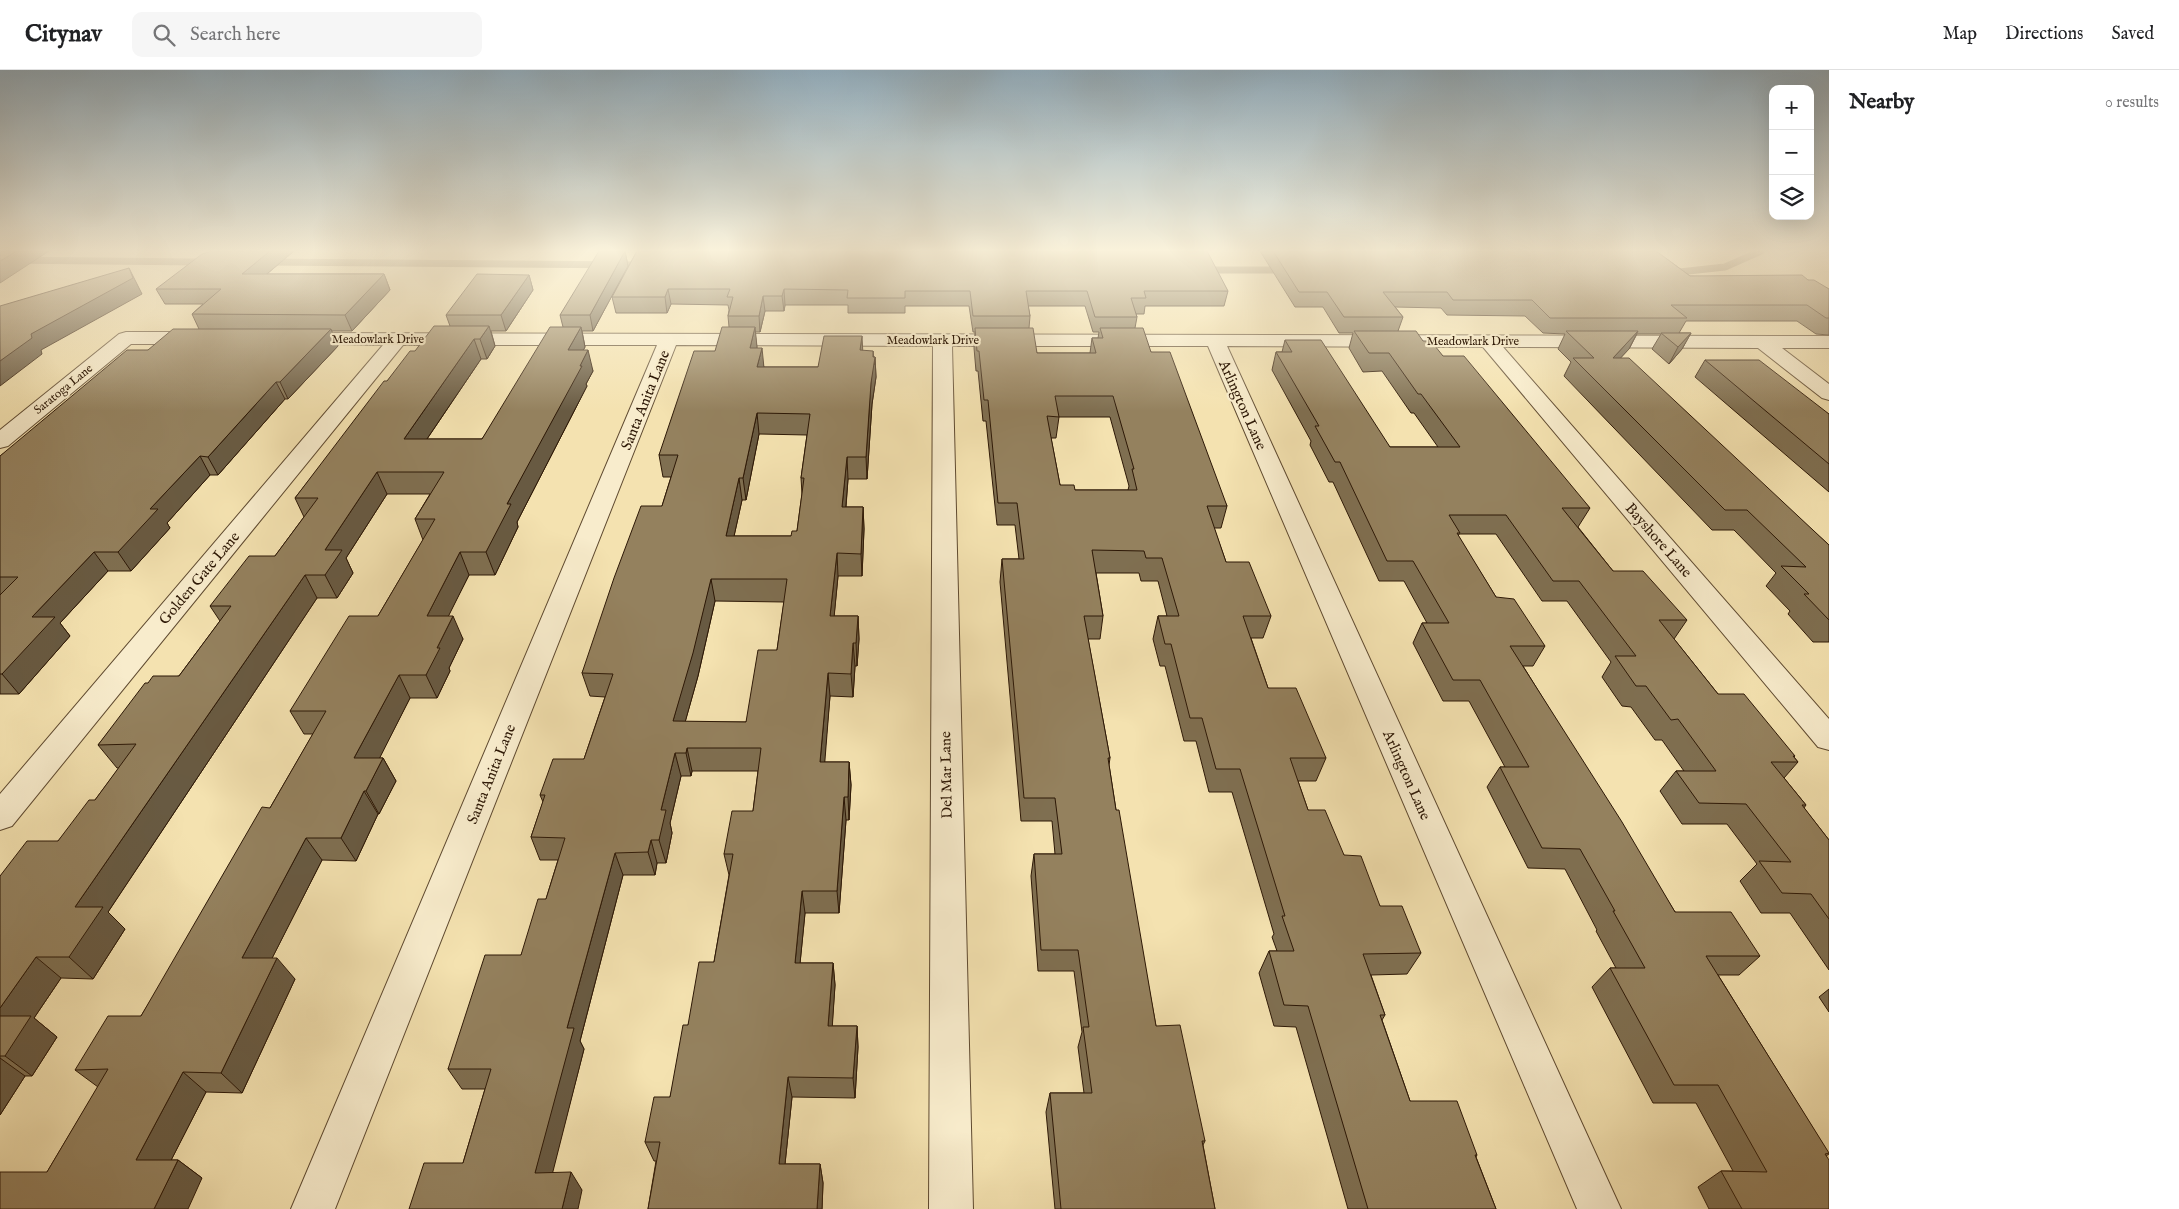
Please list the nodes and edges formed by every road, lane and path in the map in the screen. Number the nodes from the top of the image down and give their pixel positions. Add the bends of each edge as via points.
1 (214, 338) edge
2 (281, 339) edge
3 (398, 339) junction
4 (669, 340) junction
5 (942, 340) junction
6 (1215, 341) junction
7 (1488, 342) junction
8 (1763, 342) junction
9 (1829, 342) edge
10 (1829, 394) edge
11 (0, 441) edge
12 (1829, 739) edge
13 (0, 817) edge
14 (313, 1209) edge
15 (951, 1209) edge
16 (1599, 1209) edge

1 - 11 street, Saratoga Lane via 126,338
2 - 3 street, Meadowlark Drive
3 - 4 street, Meadowlark Drive
3 - 13 street, Golden Gate Lane
4 - 5 street, Meadowlark Drive
4 - 14 street, Santa Anita Lane
5 - 6 street, Meadowlark Drive
5 - 15 street, Del Mar Lane
6 - 7 street, Meadowlark Drive
6 - 16 street, Arlington Lane
7 - 8 street, Meadowlark Drive
7 - 12 street, Bayshore Lane
8 - 9 street, Meadowlark Drive
8 - 10 street

